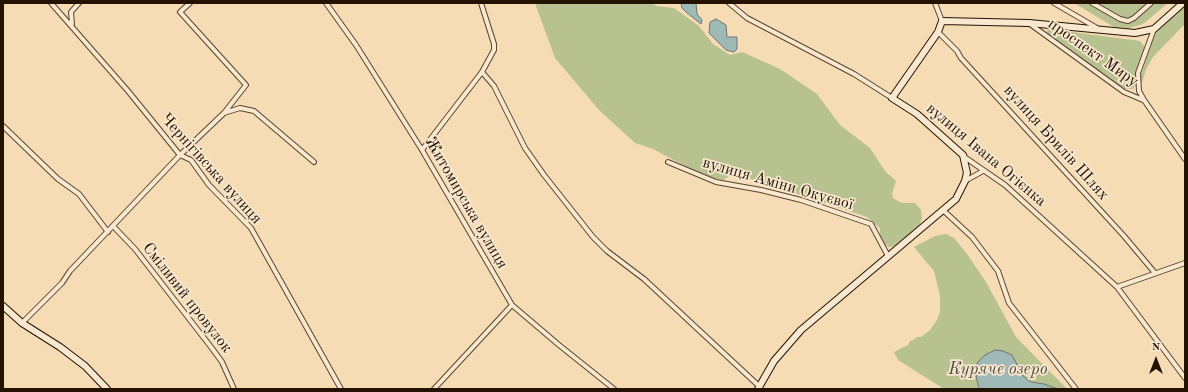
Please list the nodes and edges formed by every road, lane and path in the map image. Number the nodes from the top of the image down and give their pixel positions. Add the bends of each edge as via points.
1 (51, 3) edge
2 (75, 3) edge
3 (79, 3) edge
4 (190, 3) edge
5 (326, 3) edge
6 (481, 3) edge
7 (729, 3) edge
8 (935, 3) edge
9 (1054, 3) edge
10 (1092, 3) edge
11 (1151, 3) edge
12 (1183, 3) edge
13 (942, 21) junction
14 (1029, 23) junction
15 (72, 24) junction
16 (1154, 29) junction
17 (1101, 31) junction
18 (938, 32) junction
19 (482, 72) junction
20 (236, 98) junction
21 (892, 98) junction
22 (1144, 100) junction
23 (240, 108) junction
24 (224, 113) junction
25 (3, 126) edge
26 (422, 150) junction
27 (180, 155) junction
28 (963, 155) junction
29 (1185, 159) edge
30 (314, 162) dead end
31 (668, 162) dead end
32 (982, 171) junction
33 (965, 181) junction
34 (944, 211) junction
35 (113, 226) junction
36 (108, 232) junction
37 (888, 256) junction
38 (1185, 263) edge
39 (1154, 273) junction
40 (1117, 287) junction
41 (512, 305) junction
42 (3, 306) edge
43 (22, 323) junction
44 (1185, 378) edge
45 (758, 388) edge
46 (107, 389) edge
47 (234, 389) edge
48 (341, 389) edge
49 (434, 389) edge
50 (614, 389) edge
51 (1076, 389) edge

1 - 15 street, Чернігівська вулиця via 61,16
2 - 3 street
3 - 15 street via 72,12
4 - 20 street via 180,12 246,85
5 - 26 street, Житомирська вулиця via 356,45
6 - 19 street via 494,44 494,50
7 - 21 street, вулиця Івана Огієнка via 747,18 854,74
8 - 13 street
9 - 17 street
10 - 11 street via 1120,20 1128,21
12 - 16 street
13 - 14 street
13 - 18 street
14 - 17 street
14 - 22 street, проспект Миру via 1124,92
15 - 27 street, Чернігівська вулиця
16 - 17 street via 1135,33
16 - 22 street, проспект Миру via 1138,73 1139,91
18 - 21 street
18 - 39 street, вулиця Брилів Шлях via 1124,236
19 - 26 street
19 - 45 street via 494,86 525,148 593,237 644,279
20 - 23 street
20 - 24 street
21 - 28 street, вулиця Івана Огієнка via 917,114
22 - 29 street, проспект Миру
23 - 24 street
23 - 30 street via 254,111
24 - 27 street
25 - 36 street via 58,179 79,194
26 - 41 street, Житомирська вулиця
27 - 35 street
27 - 48 street, Чернігівська вулиця via 191,160 209,185 250,228
28 - 32 street, вулиця Івана Огієнка
28 - 33 street
31 - 37 street, вулиця Аміни Окуєвої via 716,182 801,200 871,224
32 - 33 street
32 - 40 street, вулиця Івана Огієнка via 1005,185
33 - 34 street via 956,199
34 - 37 street
34 - 51 street via 972,237 998,271 1009,303
35 - 36 street
35 - 47 street, Сміливий провулок via 135,249 211,347 222,362
36 - 43 street
37 - 45 street via 801,330 774,361
38 - 39 street
39 - 40 street
40 - 44 street, вулиця Івана Огієнка
41 - 49 street
41 - 50 street, Житомирська вулиця
42 - 43 street
43 - 46 street via 85,366

